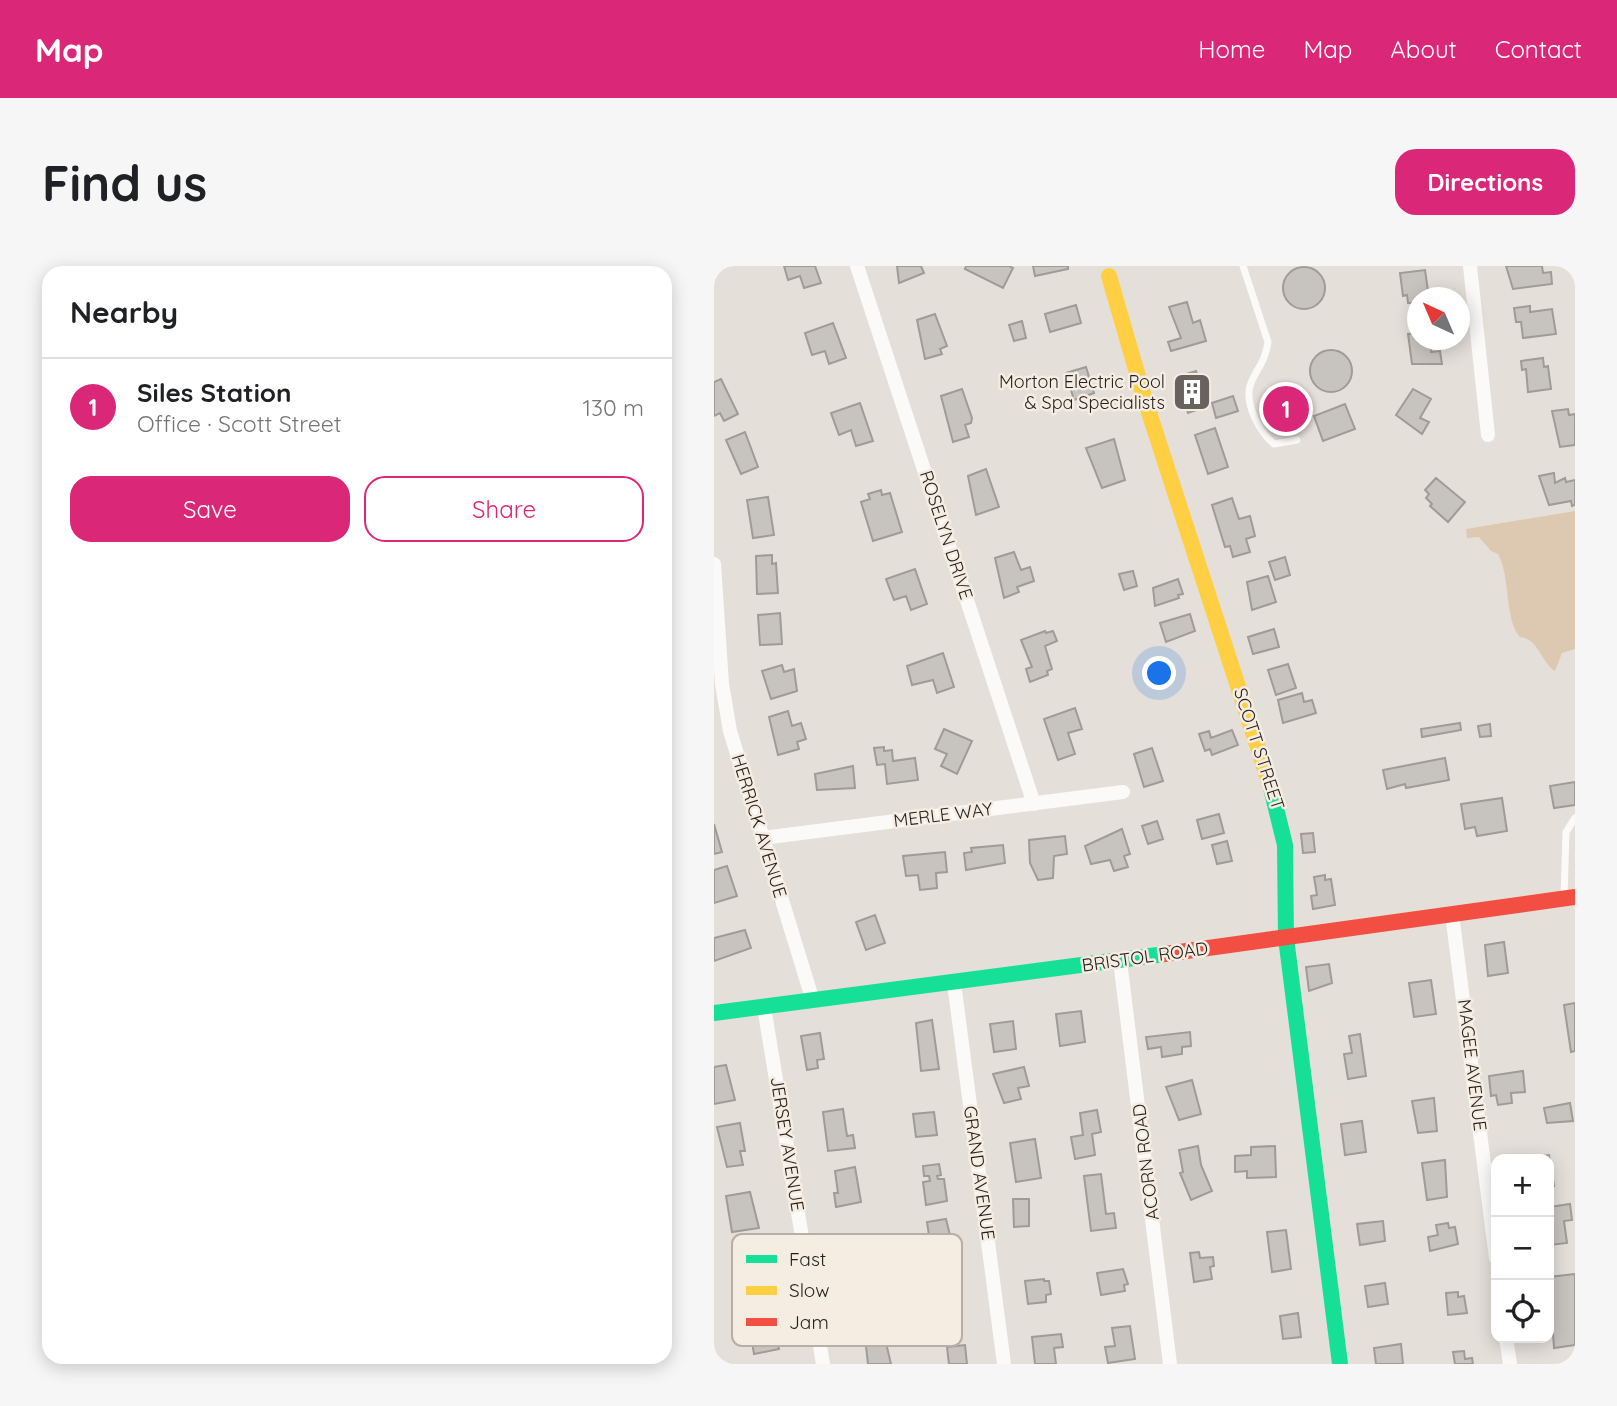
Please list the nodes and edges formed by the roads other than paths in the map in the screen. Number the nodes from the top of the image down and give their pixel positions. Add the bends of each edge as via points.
1 (857, 266) edge
2 (1244, 266) edge
3 (1470, 266) edge
4 (1109, 276) dead end
5 (1488, 435) dead end
6 (1297, 440) dead end
7 (714, 564) edge
8 (1123, 792) dead end
9 (1034, 804) junction
10 (1575, 818) edge
11 (762, 838) junction
12 (1569, 897) edge
13 (1452, 914) junction
14 (1286, 938) junction
15 (1120, 961) junction
16 (954, 983) junction
17 (813, 1001) junction
18 (764, 1007) junction
19 (714, 1013) edge
20 (1491, 1219) edge
21 (802, 1234) edge
22 (1507, 1343) edge
23 (820, 1346) edge
24 (823, 1364) edge
25 (1004, 1364) edge
26 (1170, 1364) edge
27 (1340, 1364) edge
28 (1510, 1364) edge

1 - 9 street, ROSELYN DRIVE
2 - 6 lane via 1268,342 1247,392 1250,405 1274,444
3 - 5 street
4 - 14 street, SCOTT STREET via 1152,423 1276,796 1284,845
7 - 11 street, HERRICK AVENUE via 725,708
8 - 9 street, MERLE WAY
9 - 11 street, MERLE WAY
10 - 12 lane via 1566,832
11 - 17 street, HERRICK AVENUE
12 - 13 street, BRISTOL ROAD
13 - 14 street, BRISTOL ROAD
13 - 20 street, MAGEE AVENUE
14 - 15 street, BRISTOL ROAD
14 - 27 street, SCOTT STREET
15 - 16 street, BRISTOL ROAD
15 - 26 street, ACORN ROAD
16 - 17 street, BRISTOL ROAD
16 - 25 street, GRAND AVENUE
17 - 18 street, BRISTOL ROAD
18 - 19 street, BRISTOL ROAD
18 - 21 street, JERSEY AVENUE
22 - 28 street
23 - 24 street, JERSEY AVENUE

